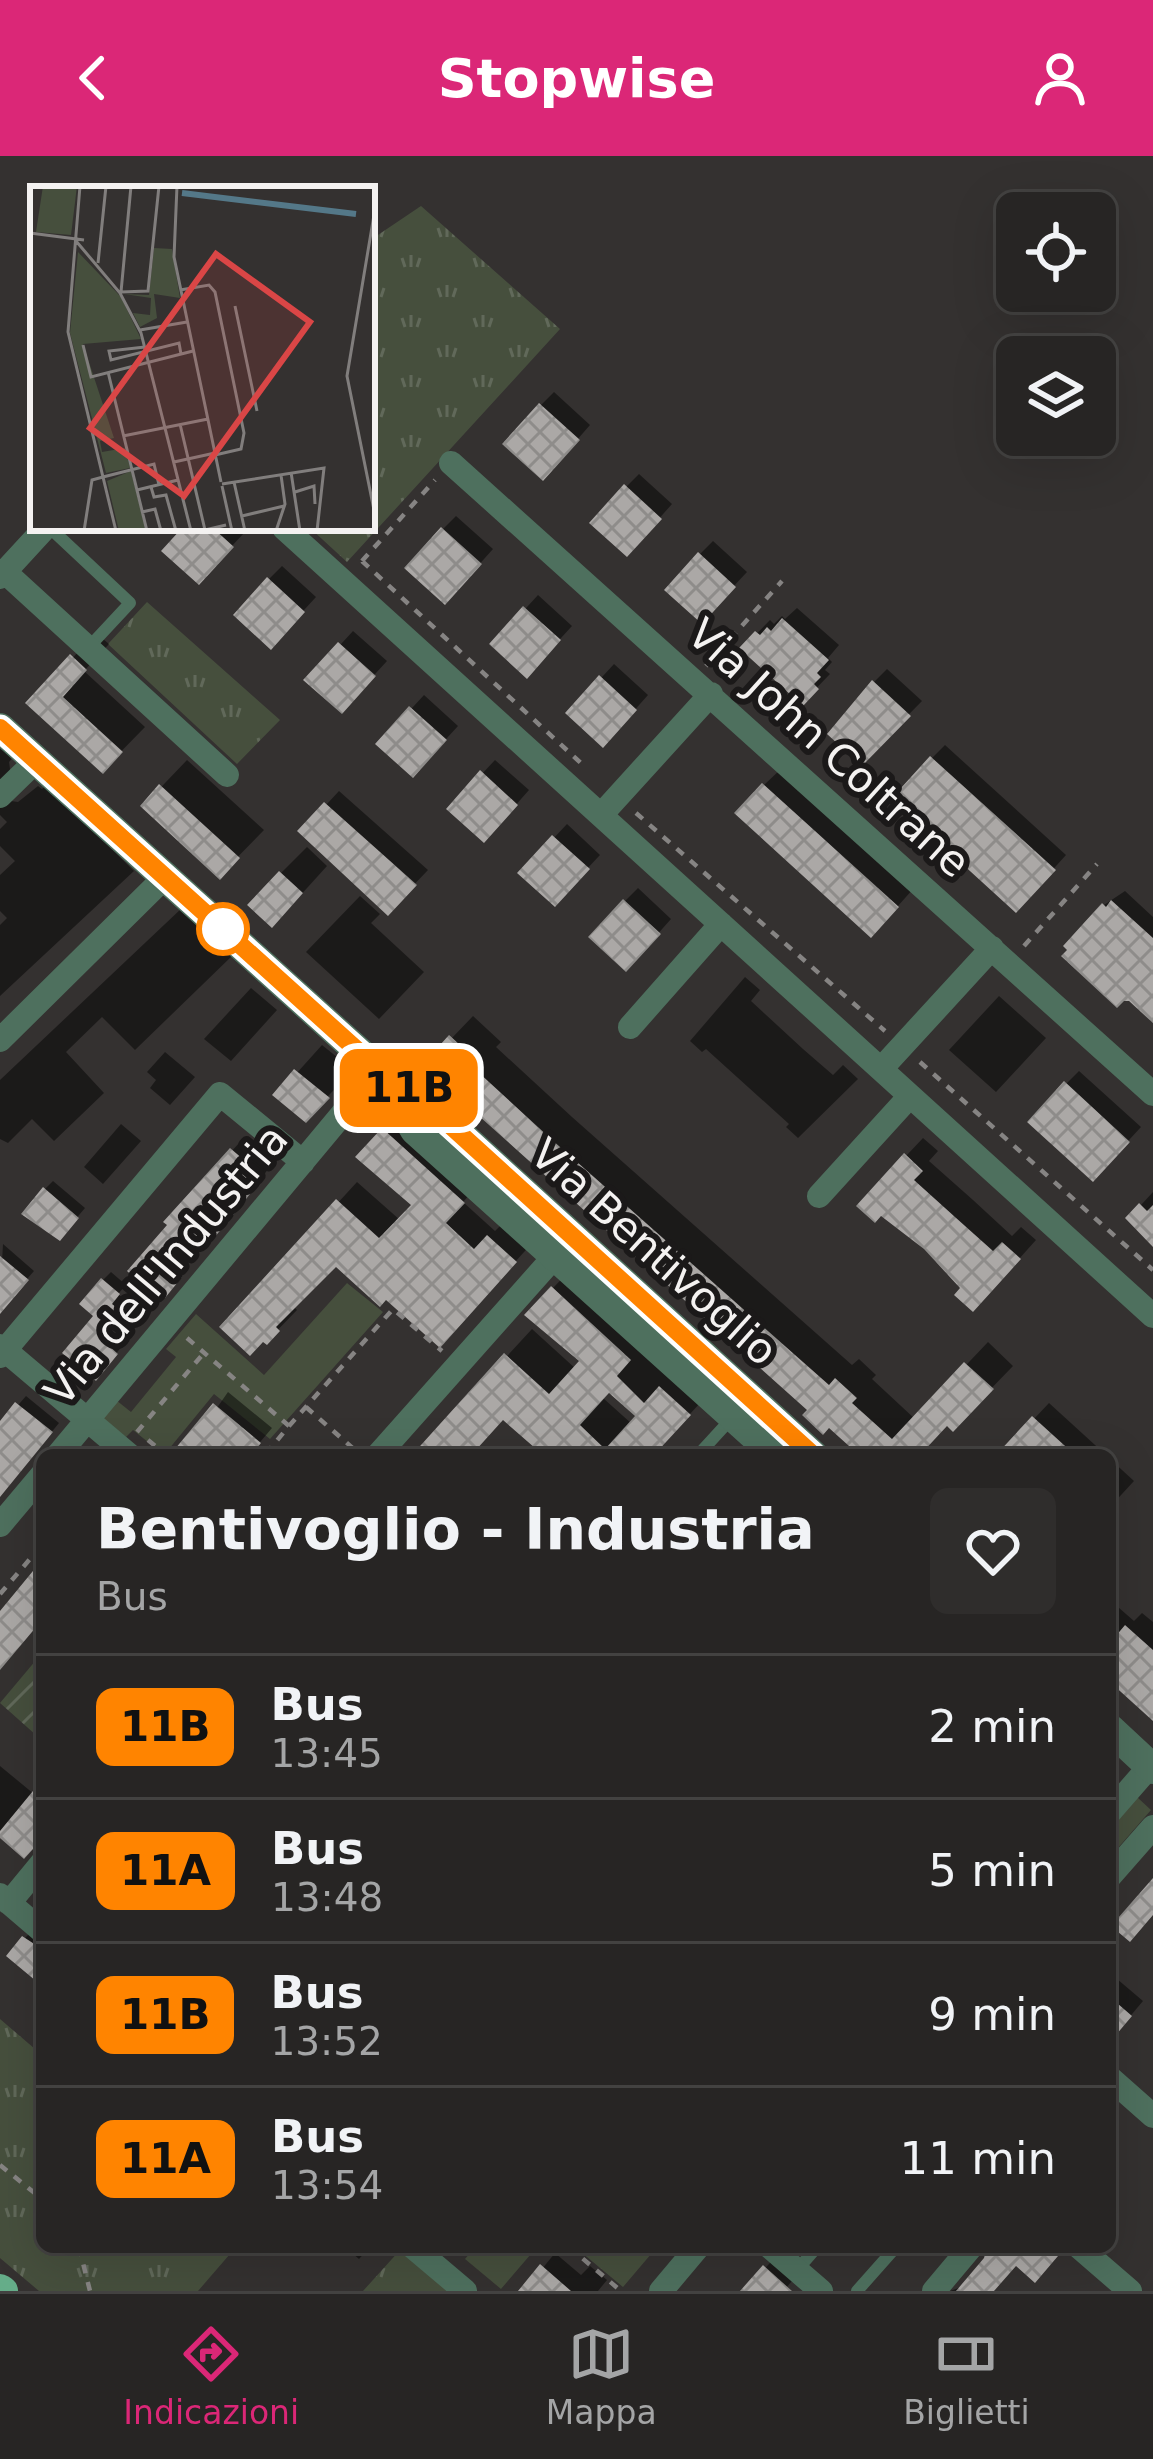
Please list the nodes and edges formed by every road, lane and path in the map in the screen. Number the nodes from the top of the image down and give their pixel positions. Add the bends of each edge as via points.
1 (451, 463) joint
2 (45, 531) edge
3 (51, 531) edge
4 (287, 531) edge
5 (362, 561) junction
6 (2, 574) edge
7 (343, 581) junction
8 (782, 581) dead end
9 (88, 648) junction
10 (703, 687) junction
11 (0, 728) edge
12 (36, 761) junction
13 (584, 765) dead end
14 (227, 775) dead end
15 (0, 796) edge
16 (609, 806) junction
17 (1097, 864) dead end
18 (165, 877) junction
19 (722, 925) junction
20 (1000, 956) junction
21 (630, 1028) dead end
22 (0, 1040) edge
23 (902, 1046) junction
24 (379, 1070) junction
25 (881, 1070) junction
26 (1153, 1094) edge
27 (910, 1096) junction
28 (303, 1162) junction
29 (819, 1196) dead end
30 (554, 1257) junction
31 (1153, 1270) edge
32 (1153, 1316) edge
33 (169, 1323) junction
34 (2, 1350) edge
35 (204, 1353) junction
36 (458, 1365) junction
37 (735, 1383) junction
38 (306, 1407) junction
39 (762, 1408) junction
40 (732, 1418) junction
41 (87, 1420) junction
42 (289, 1426) junction
43 (63, 1449) edge
44 (122, 1449) edge
45 (128, 1449) edge
46 (270, 1449) edge
47 (353, 1449) edge
48 (383, 1449) edge
49 (704, 1449) edge
50 (769, 1449) edge
51 (806, 1449) edge
52 (36, 1481) edge
53 (0, 1525) edge
54 (36, 1552) edge
55 (0, 1594) edge
56 (1116, 1735) edge
57 (1151, 1767) edge
58 (1116, 1805) edge
59 (1153, 1827) edge
60 (36, 1869) edge
61 (1116, 1869) edge
62 (4, 1899) edge
63 (36, 1926) edge
64 (1116, 2083) edge
65 (1153, 2116) edge
66 (0, 2165) edge
67 (36, 2194) edge
68 (80, 2253) edge
69 (419, 2253) edge
70 (575, 2253) edge
71 (693, 2253) edge
72 (777, 2253) edge
73 (812, 2253) edge
74 (891, 2253) edge
75 (966, 2253) edge
76 (1086, 2253) edge
77 (797, 2270) junction
78 (90, 2291) edge
79 (465, 2291) edge
80 (621, 2291) edge
81 (661, 2291) edge
82 (821, 2291) edge
83 (857, 2291) edge
84 (934, 2291) edge
85 (1130, 2291) edge

1 - 5 path
1 - 10 street, Via John Coltrane
2 - 6 street
3 - 9 lane via 130,602
4 - 7 street
5 - 7 path
5 - 13 path
6 - 9 street
7 - 16 street
8 - 10 path
9 - 14 street
10 - 16 street
10 - 20 street, Via John Coltrane
11 - 12 street, Via Bentivoglio
12 - 15 street
12 - 18 street, Via Bentivoglio
16 - 19 street
16 - 23 path
17 - 20 path
18 - 22 street
18 - 24 street, Via Bentivoglio
19 - 21 street
19 - 25 street
20 - 23 street
20 - 26 street, Via John Coltrane
23 - 25 street
23 - 31 path
24 - 28 street, Via dell'Industria
24 - 30 street, Via Bentivoglio via 415,1130
24 - 37 street, Via Bentivoglio via 405,1084
25 - 27 street
27 - 29 street
27 - 32 street
28 - 33 street, Via dell'Industria
28 - 34 street via 220,1094
30 - 36 street
30 - 40 street, Via Bentivoglio
33 - 35 path
33 - 41 street, Via dell'Industria
34 - 41 street
35 - 42 path
35 - 45 path
36 - 38 path via 393,1309
36 - 48 street
37 - 39 street, Via Bentivoglio
37 - 40 street
38 - 42 path
38 - 47 path
39 - 40 street
39 - 51 street, Via Bentivoglio
40 - 49 lane
40 - 50 street, Via Bentivoglio
41 - 43 street, Via dell'Industria
41 - 44 street
42 - 46 path
52 - 53 street
54 - 55 path
56 - 57 street
57 - 58 street
59 - 61 street
60 - 62 street
62 - 63 street
64 - 65 street
66 - 67 path
68 - 78 path
69 - 79 street
70 - 80 path
71 - 81 street
72 - 77 street
73 - 77 lane
74 - 83 lane
75 - 84 street
76 - 85 street
77 - 82 street

